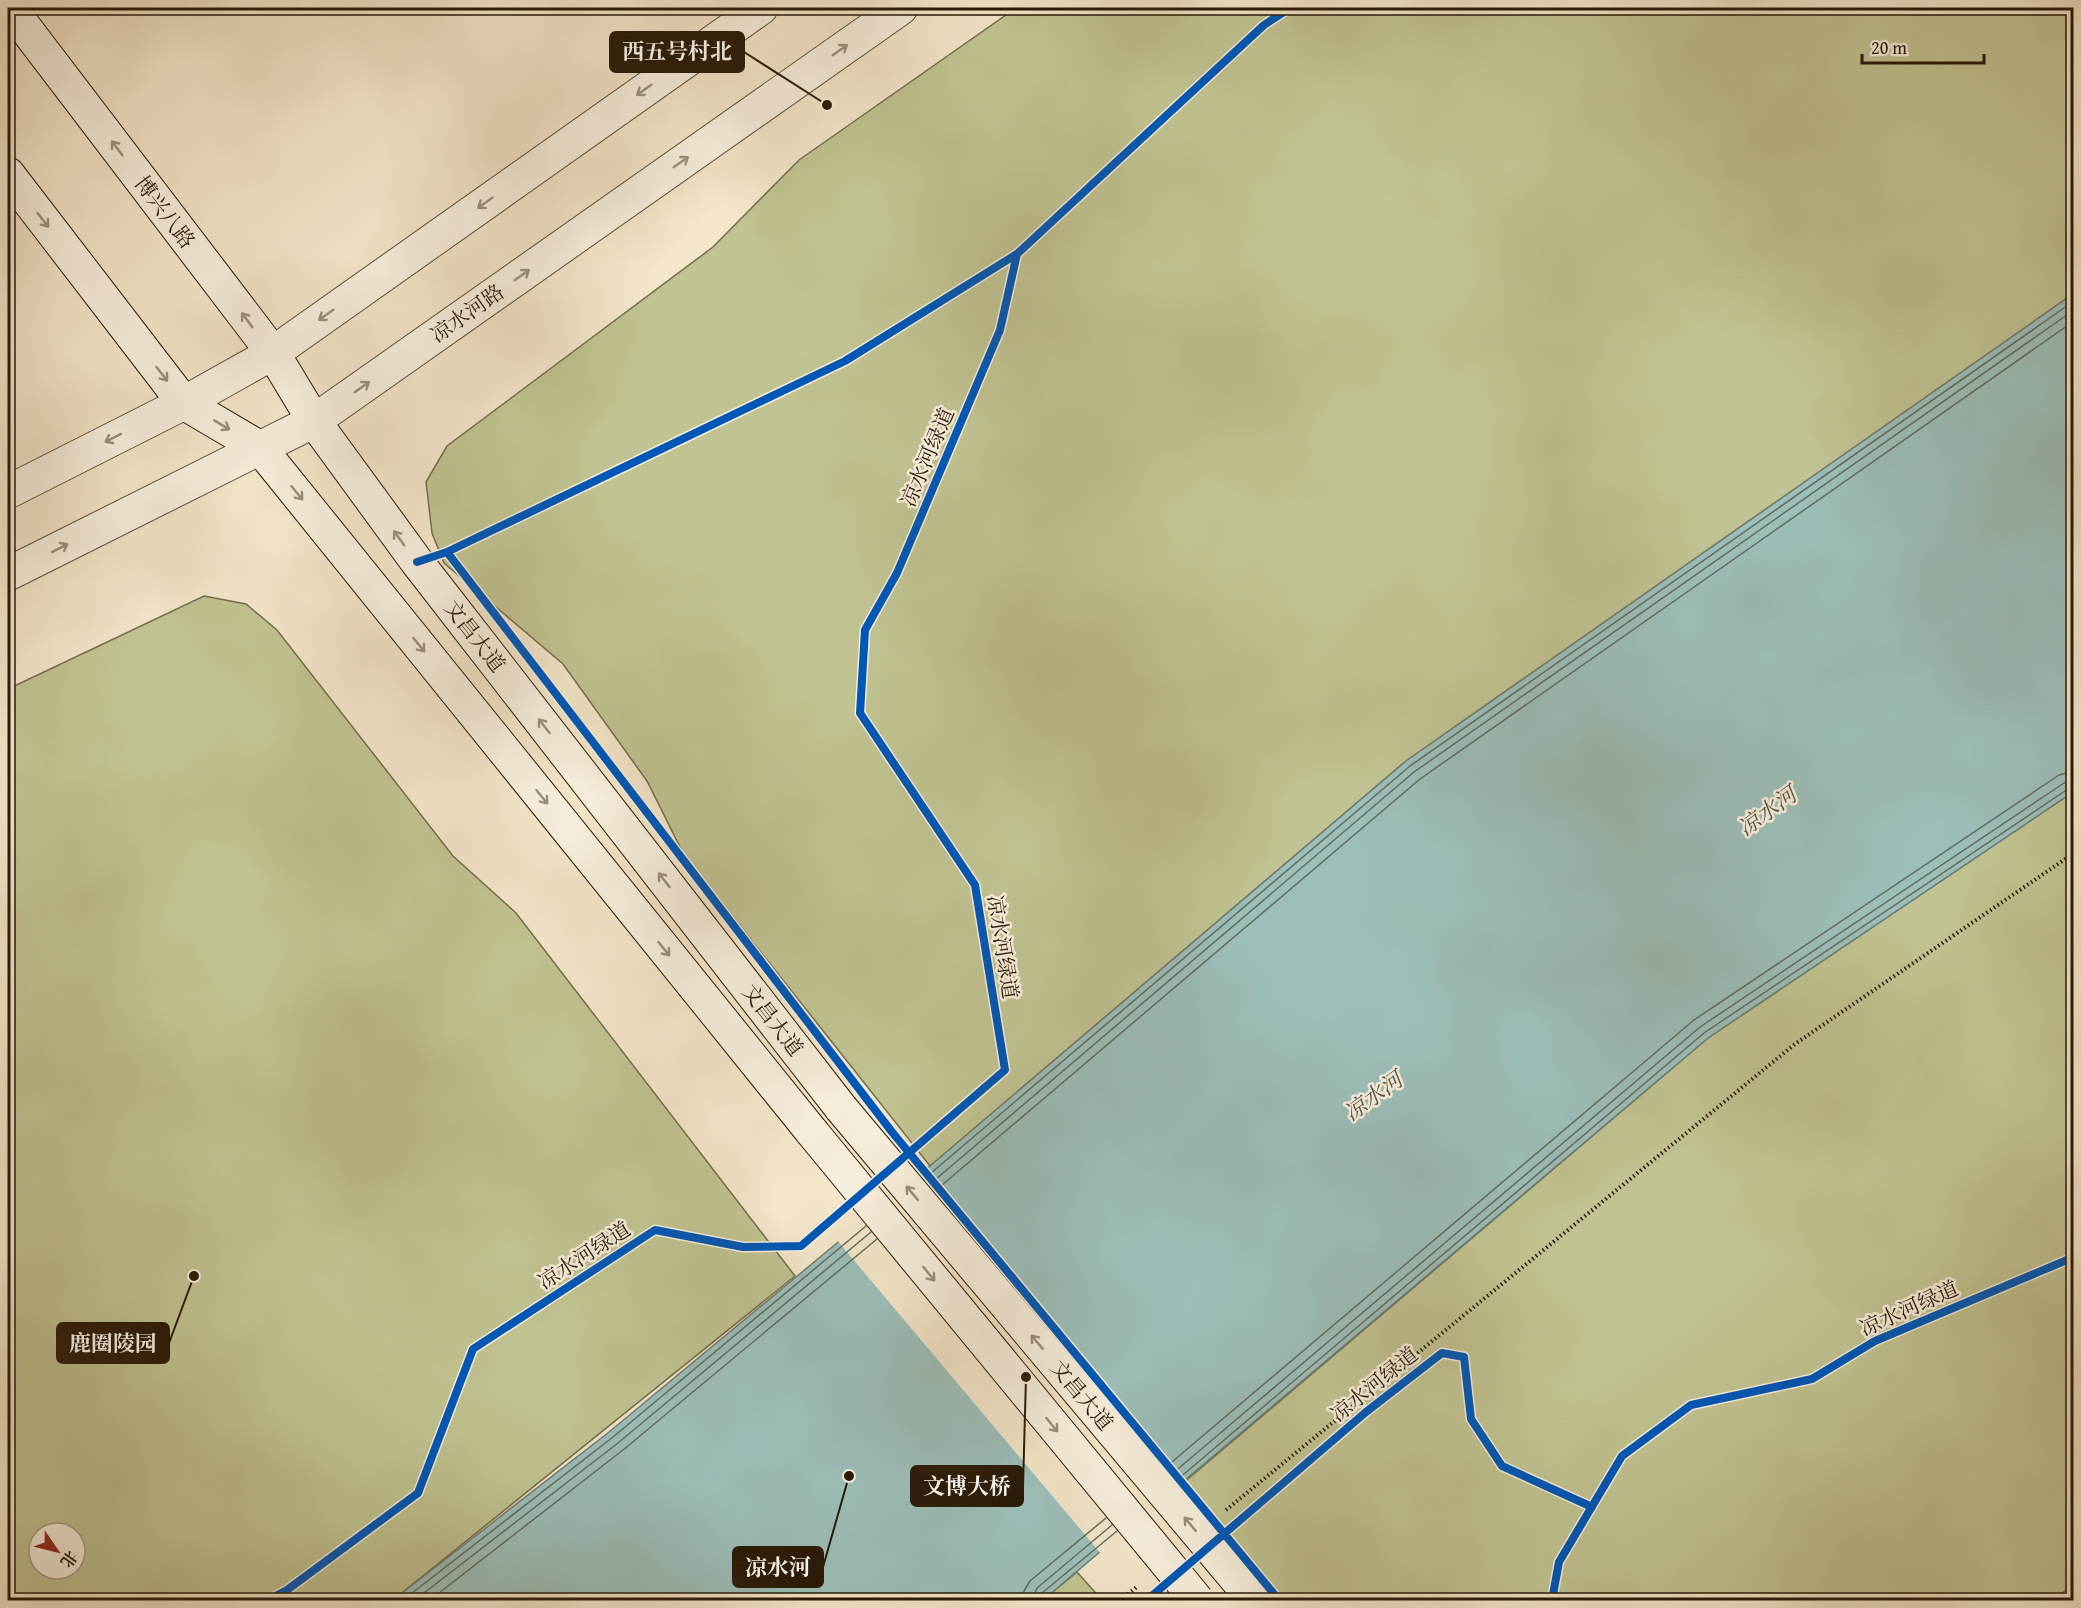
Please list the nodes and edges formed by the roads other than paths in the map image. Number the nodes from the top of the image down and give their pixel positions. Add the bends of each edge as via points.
1 (10, 8) edge
2 (760, 8) edge
3 (901, 8) edge
4 (8, 174) edge
5 (273, 353) junction
6 (184, 403) junction
7 (315, 421) junction
8 (260, 448) junction
9 (8, 492) edge
10 (8, 574) edge
11 (1197, 1600) edge
12 (1254, 1600) edge

5 -> 1 main road, 博兴八路
2 -> 5 main road
7 -> 3 main road, 凉水河路
4 -> 6 main road
5 - 6 main road
5 - 7 main road, 博兴八路
6 -> 8 main road
6 -> 9 main road
7 - 8 main road, 凉水河路
12 -> 7 main road, 文昌大道, bridge via 841,1108 424,571
10 -> 8 main road, 凉水河路
8 -> 11 main road, 文昌大道, bridge via 812,1132

